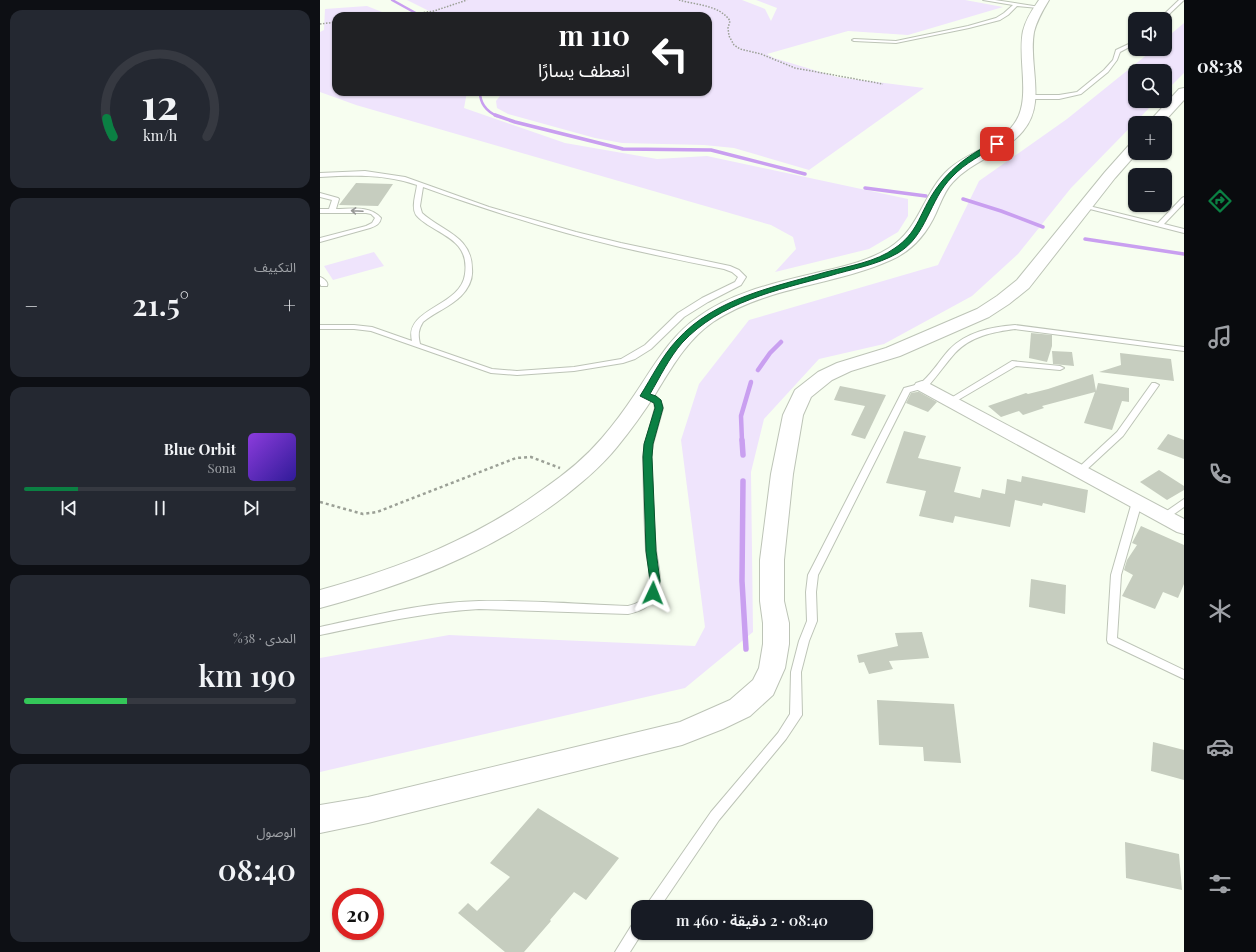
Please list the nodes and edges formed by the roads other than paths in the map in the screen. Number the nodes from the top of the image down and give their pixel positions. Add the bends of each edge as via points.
1 (985, 0) edge
2 (1182, 0) edge
3 (1041, 3) edge
4 (1016, 4) junction
5 (1169, 12) edge
6 (854, 40) dead end
7 (1128, 46) edge
8 (1184, 92) edge
9 (1029, 97) junction
10 (1162, 116) edge
11 (1128, 154) edge
12 (320, 175) edge
13 (420, 184) junction
14 (320, 195) edge
15 (1184, 199) edge
16 (1084, 207) junction
17 (332, 210) junction
18 (320, 211) edge
19 (1160, 225) junction
20 (1184, 231) edge
21 (320, 240) edge
22 (320, 327) edge
23 (417, 345) junction
24 (1184, 349) edge
25 (1060, 368) dead end
26 (1155, 385) dead end
27 (922, 386) junction
28 (645, 396) junction
29 (950, 401) junction
30 (1080, 471) junction
31 (1137, 502) junction
32 (1184, 502) edge
33 (1164, 517) junction
34 (1184, 527) edge
35 (320, 599) edge
36 (320, 631) edge
37 (1184, 675) edge
38 (320, 819) edge
39 (657, 900) edge
40 (631, 938) edge
41 (622, 952) edge

1 - 4 lane
2 - 5 lane
3 - 4 lane
3 - 9 main road via 1029,25 1027,37
4 - 6 lane via 1006,14 993,20 923,37 892,42
7 - 9 lane via 1118,51 1115,60 1106,71 1079,93 1059,97
8 - 10 main road
9 - 28 main road via 1027,117 1019,128 949,176 935,195 920,226 906,244 869,262 768,291 738,301 712,314 679,342
11 - 16 main road
12 - 13 lane via 379,174
13 - 23 lane via 417,206 419,214 457,240 465,250 469,265 467,282 462,291 452,301 428,314 417,326 414,336
13 - 23 lane via 529,221 621,245 734,269 742,277 738,283 681,315 648,347 623,361 574,369 503,373
14 - 17 lane via 336,199
15 - 19 lane
16 - 19 lane
16 - 38 main road via 1023,284 1003,300 982,313 893,352 844,367 825,376 802,394 793,415 782,474 772,560 772,601 776,623 772,668 763,687 740,708 682,733 368,810
17 - 18 lane
21 -> 17 lane via 378,222 376,216 367,211
19 - 20 lane
22 - 23 lane via 372,329
24 - 27 lane via 1015,327 1001,328 978,333 967,339
25 - 29 lane via 1015,363
26 - 30 lane via 1120,434
27 - 29 street
27 - 39 lane via 907,390 902,397 813,575 812,621 796,672 796,715 782,736 715,816
28 - 35 main road via 607,445 577,475 524,515 428,565
28 - 36 lane via 658,402 659,408 647,457 651,551 655,581 653,593 640,607 628,610 478,604 429,609
29 - 30 street
30 - 31 street
31 - 33 street
31 - 37 lane via 1116,575 1112,640
32 - 33 lane
33 - 34 street
40 - 41 lane

